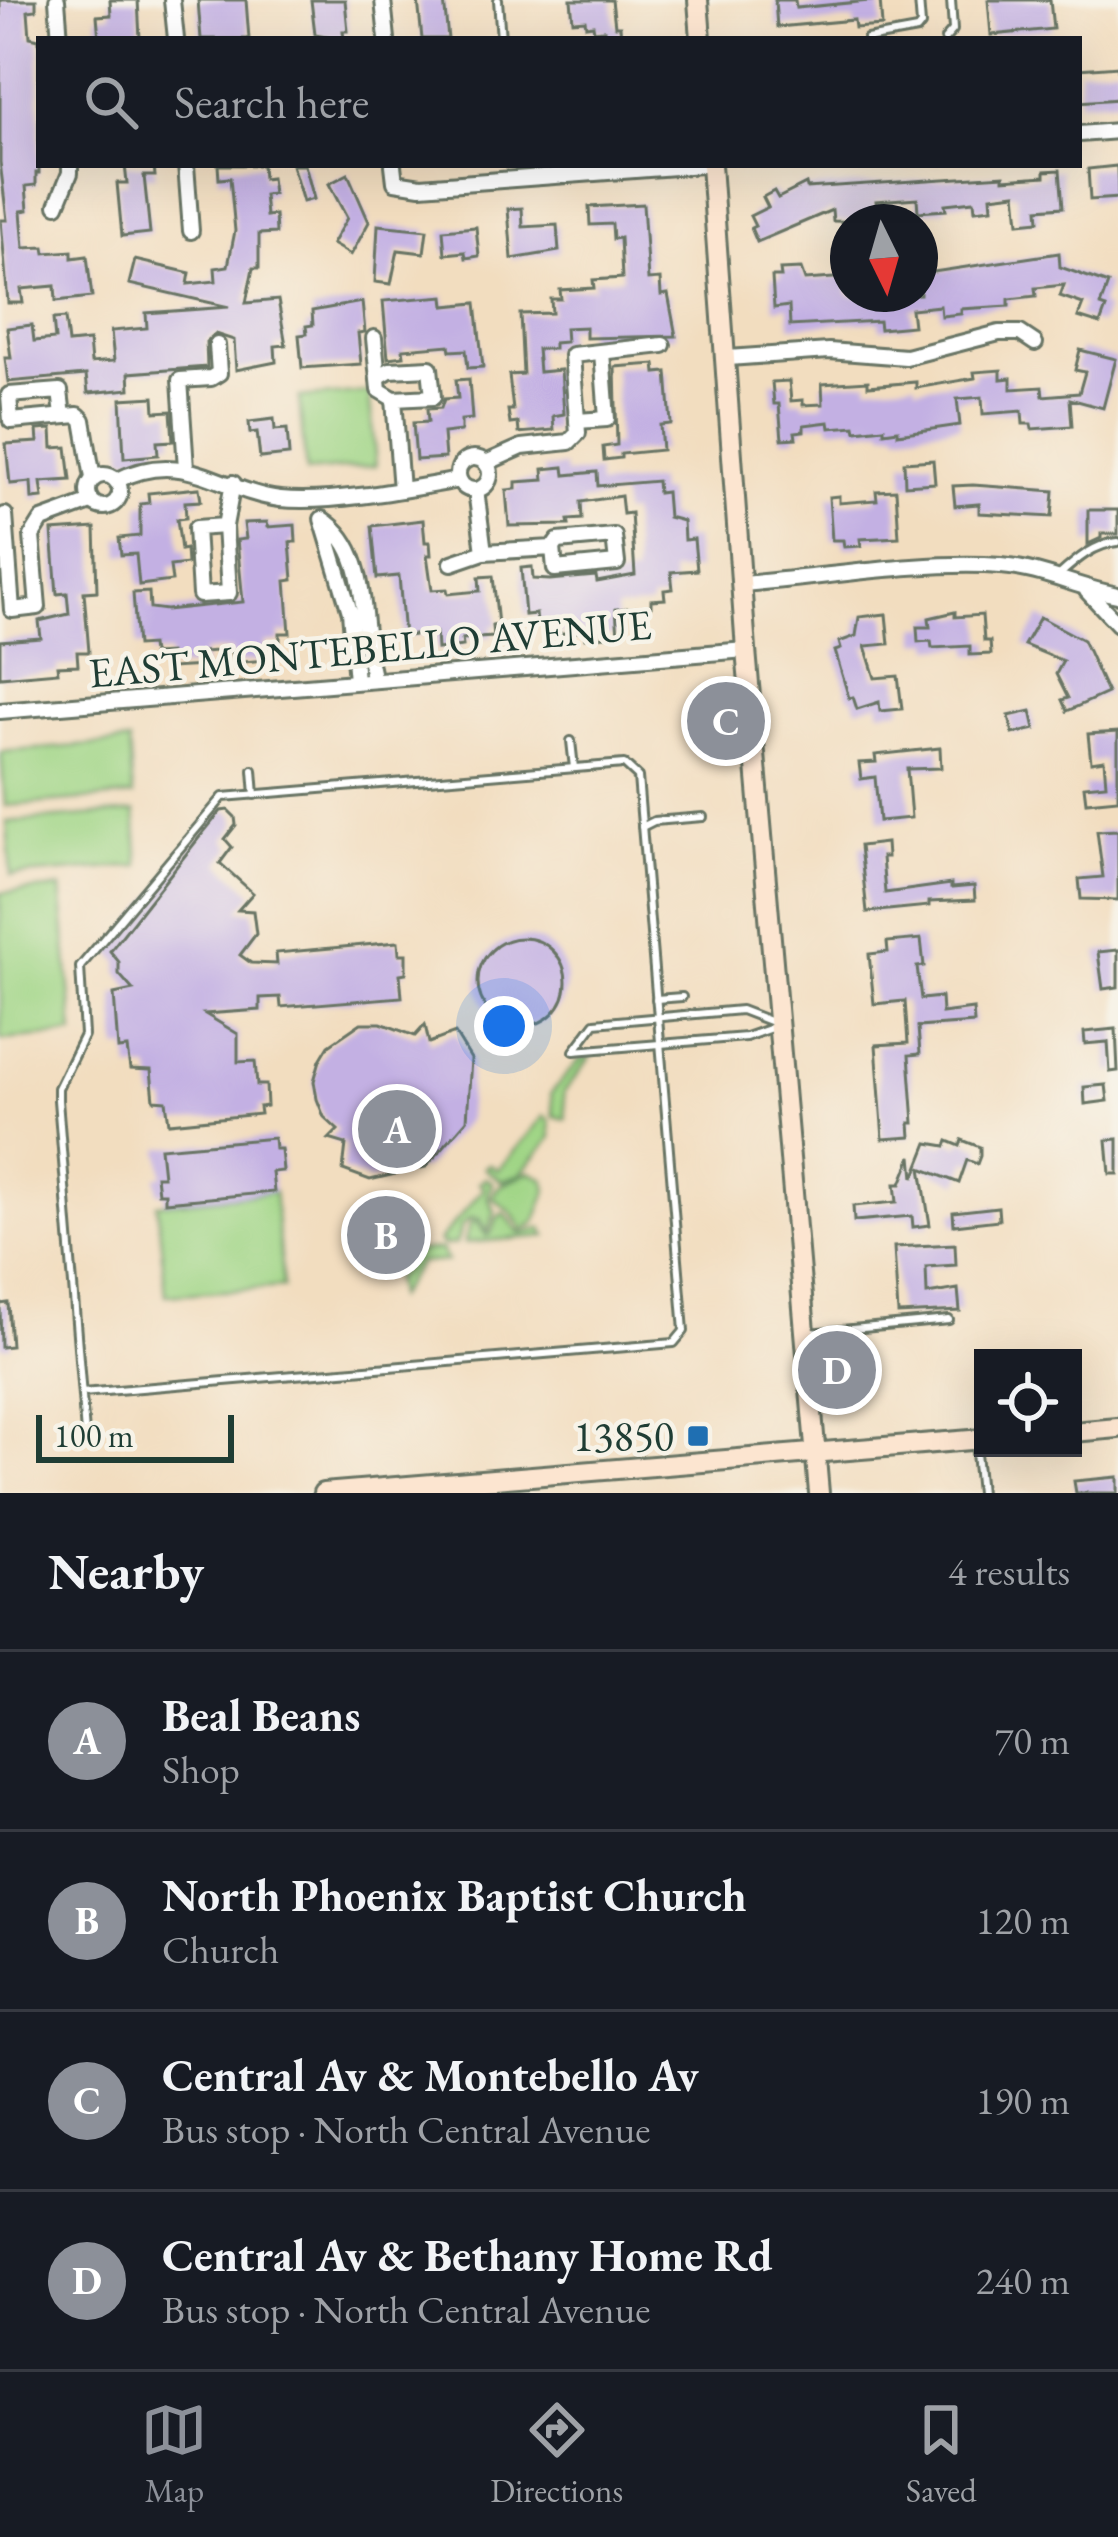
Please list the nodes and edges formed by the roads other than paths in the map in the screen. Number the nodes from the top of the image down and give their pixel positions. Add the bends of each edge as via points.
1 (57, 0) edge
2 (172, 0) edge
3 (383, 0) edge
4 (498, 0) edge
5 (698, 0) edge
6 (919, 0) edge
7 (951, 0) edge
8 (60, 36) edge
9 (176, 36) edge
10 (387, 36) edge
11 (501, 36) edge
12 (701, 36) edge
13 (884, 36) edge
14 (948, 36) edge
15 (1118, 131) edge
16 (1082, 134) edge
17 (70, 168) edge
18 (186, 168) edge
19 (393, 168) edge
20 (621, 168) edge
21 (707, 168) edge
22 (563, 170) edge
23 (57, 205) dead end
24 (191, 231) dead end
25 (374, 338) dead end
26 (1035, 343) dead end
27 (218, 345) dead end
28 (663, 345) dead end
29 (602, 352) junction
30 (728, 358) junction
31 (378, 377) junction
32 (394, 400) junction
33 (63, 416) dead end
34 (577, 421) junction
35 (486, 463) junction
36 (186, 468) junction
37 (93, 478) junction
38 (459, 480) junction
39 (116, 481) junction
40 (233, 483) junction
41 (401, 490) junction
42 (476, 490) junction
43 (311, 498) junction
44 (91, 502) junction
45 (5, 514) dead end
46 (322, 519) junction
47 (225, 526) junction
48 (32, 536) junction
49 (7, 538) junction
50 (1118, 542) edge
51 (554, 548) junction
52 (484, 552) junction
53 (452, 563) dead end
54 (1056, 578) junction
55 (741, 584) junction
56 (1087, 591) junction
57 (1118, 595) edge
58 (1118, 624) edge
59 (746, 650) junction
60 (374, 680) junction
61 (356, 681) junction
62 (0, 711) edge
63 (571, 741) dead end
64 (574, 768) junction
65 (253, 770) dead end
66 (255, 795) junction
67 (703, 817) dead end
68 (642, 826) junction
69 (682, 997) dead end
70 (656, 999) junction
71 (658, 1017) junction
72 (780, 1025) junction
73 (660, 1044) junction
74 (949, 1320) dead end
75 (806, 1333) junction
76 (82, 1393) junction
77 (1118, 1428) edge
78 (1082, 1431) edge
79 (974, 1439) edge
80 (86, 1446) dead end
81 (816, 1452) junction
82 (979, 1457) edge
83 (391, 1490) edge
84 (323, 1493) edge
85 (819, 1493) edge
86 (980, 1493) edge

1 - 8 street
2 - 9 street
3 - 10 street
4 - 11 lane
5 - 12 main road
6 - 13 lane via 917,30
7 - 14 lane
15 - 16 street
17 - 23 street
18 - 24 street
19 - 22 street via 395,182 421,186
20 - 22 street
21 - 30 main road
25 - 31 street
26 - 30 street via 999,333 906,357 829,351
27 - 36 street via 219,373 180,380
28 - 29 street
29 - 34 street via 572,355
29 - 34 street via 608,419
30 - 55 main road
31 - 32 street via 379,390
31 - 32 street via 430,368 433,397
32 - 41 street
33 - 37 street via 83,420
34 - 35 street via 569,442 522,447
35 - 38 street via 464,460
35 - 42 street via 490,476
36 - 39 street
36 - 40 street
37 - 39 street
37 - 44 street
38 - 41 street
38 - 42 street
39 - 44 street via 116,502
40 - 43 street via 278,499
40 - 47 street
41 - 43 street
42 - 52 street
43 - 46 street
44 - 48 street via 42,520
45 - 49 street
46 - 60 street via 339,530 356,569
46 - 61 street via 350,612
47 - 47 street via 229,593 200,595 196,528
48 - 49 street
48 - 49 street via 38,608 12,610
50 - 54 lane via 1082,555
51 - 51 street via 558,541 614,536 617,563 556,569
51 - 52 street
52 - 53 street
54 - 55 street via 975,565
54 - 56 street
55 - 59 main road
56 - 57 street
56 - 58 street
59 - 60 street, EAST MONTEBELLO AVENUE
59 - 72 main road
60 - 61 street, EAST MONTEBELLO AVENUE
61 - 62 street, EAST MONTEBELLO AVENUE
63 - 64 lane
64 - 66 lane
64 - 68 lane via 633,769
65 - 66 lane
66 - 76 lane via 223,797 80,968 84,1035 58,1100
67 - 68 lane
68 - 70 lane
69 - 70 lane
70 - 71 lane
71 - 72 lane via 741,1010
71 - 73 lane
71 - 73 lane via 595,1023 574,1051
72 - 73 lane via 746,1037
72 - 75 main road
73 - 76 lane via 684,1331 674,1343
74 - 75 lane
75 - 81 main road
76 - 80 lane
77 - 78 main road
79 - 81 main road
81 - 83 main road
81 - 85 main road
82 - 86 lane
83 - 84 main road

